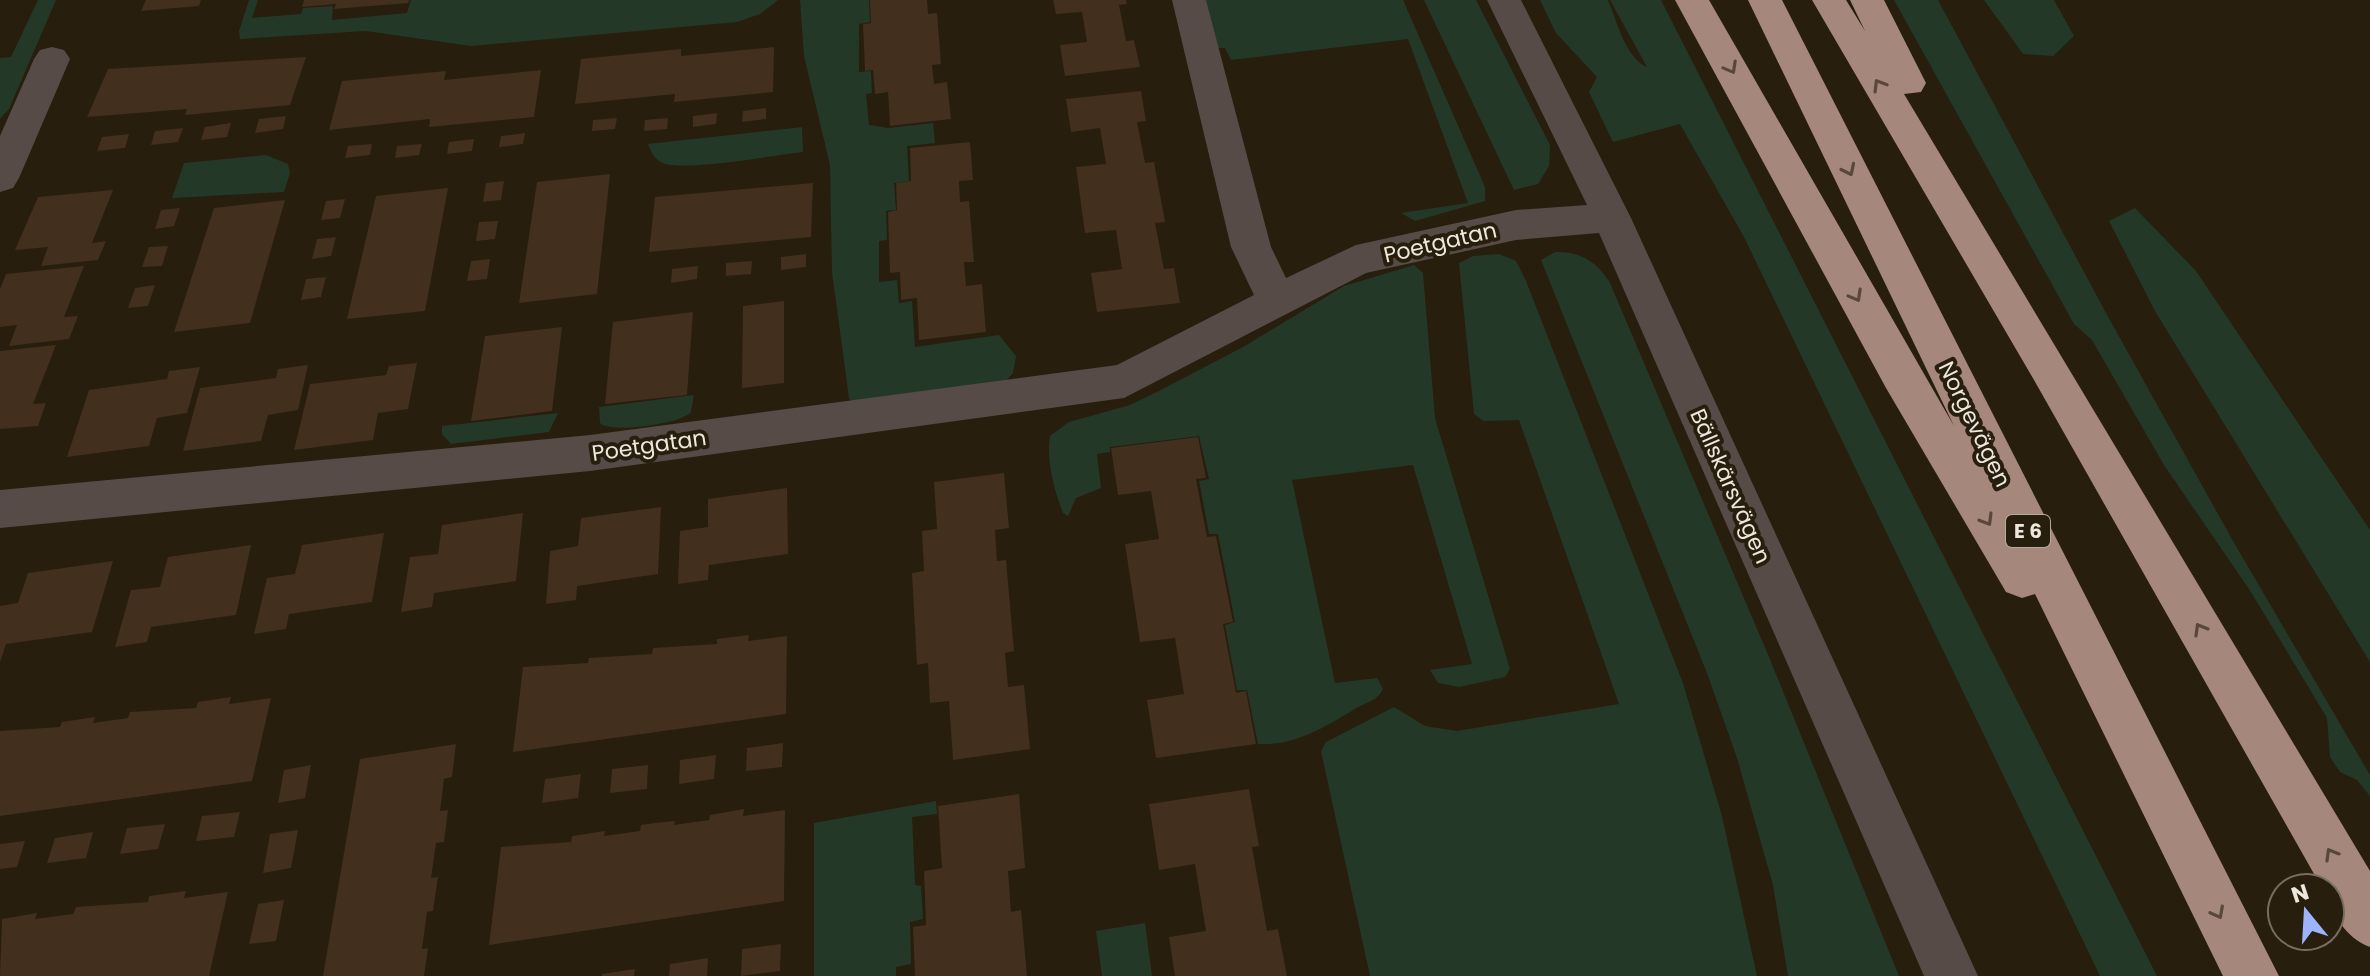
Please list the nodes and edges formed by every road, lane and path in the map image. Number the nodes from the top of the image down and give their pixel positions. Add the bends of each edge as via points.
1 (1189, 0) edge
2 (1504, 0) edge
3 (1692, 0) edge
4 (1765, 0) edge
5 (1829, 0) edge
6 (1867, 0) edge
7 (52, 59) dead end
8 (0, 178) edge
9 (1612, 218) junction
10 (1277, 302) junction
11 (2049, 368) junction
12 (0, 509) edge
13 (2185, 849) junction
14 (2370, 921) edge
15 (1951, 976) edge
16 (2252, 976) edge

1 - 10 street via 1251,247
2 - 9 street, Bällskärsvägen
3 -> 13 highway via 1901,376
4 -> 13 highway, Norgevägen / E 6
11 -> 5 highway
6 - 11 highway
7 - 8 street
9 - 10 street, Poetgatan via 1516,225 1356,260
9 - 15 street, Bällskärsvägen
10 - 12 street, Poetgatan via 1124,381 590,453
14 -> 11 highway
13 -> 16 highway, Norgevägen / E 6

